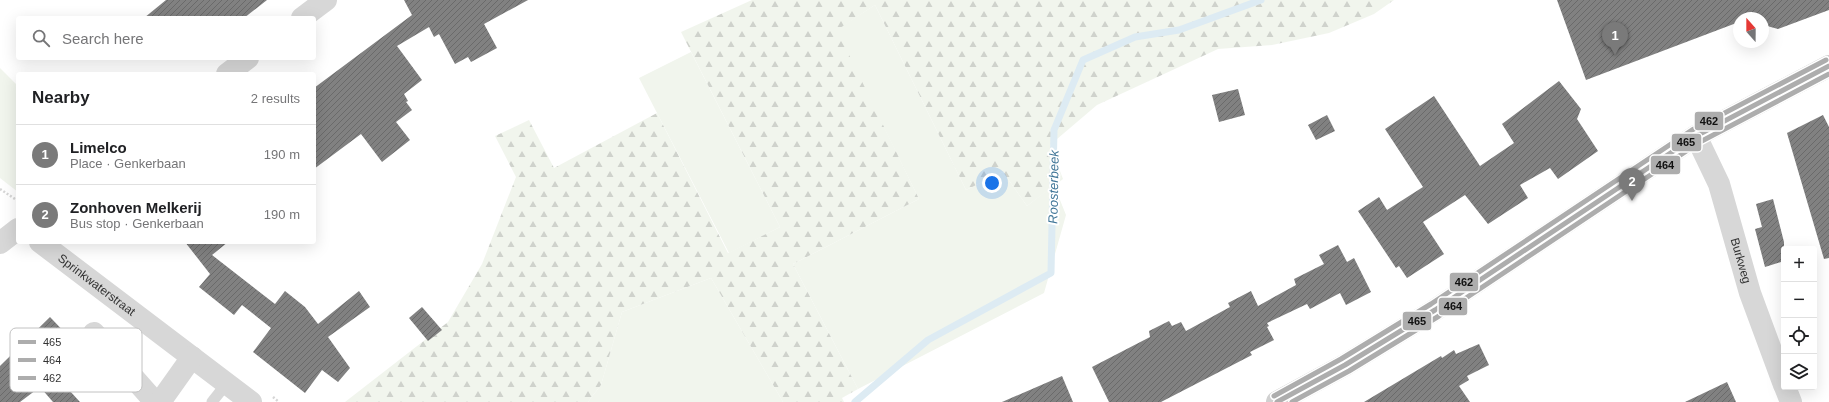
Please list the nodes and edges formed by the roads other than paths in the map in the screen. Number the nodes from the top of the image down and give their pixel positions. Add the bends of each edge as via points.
1 (326, 0) edge
2 (305, 16) edge
3 (245, 60) edge
4 (1829, 66) edge
5 (230, 72) edge
6 (1696, 136) junction
7 (16, 231) edge
8 (0, 243) edge
9 (43, 244) edge
10 (192, 357) junction
11 (1781, 378) edge
12 (227, 383) junction
13 (142, 386) edge
14 (1786, 390) edge
15 (156, 402) edge
16 (160, 402) edge
17 (212, 402) edge
18 (251, 402) edge
19 (1277, 402) edge
20 (1791, 402) edge

1 - 2 street
3 - 5 street
4 - 6 street
6 - 11 street, Burkweg via 1719,184 1750,293
6 - 19 street via 1435,310 1345,365
7 - 8 street
9 - 10 street, Sprinkwaterstraat
10 - 12 street, Sprinkwaterstraat
10 - 16 street
12 - 17 lane
12 - 18 street, Sprinkwaterstraat
13 - 15 street
14 - 20 street, Burkweg

